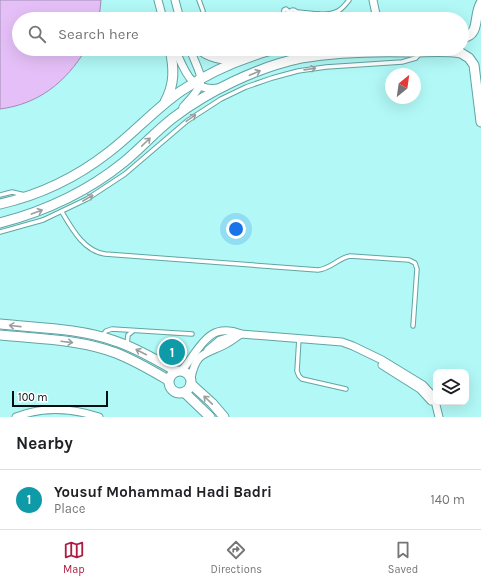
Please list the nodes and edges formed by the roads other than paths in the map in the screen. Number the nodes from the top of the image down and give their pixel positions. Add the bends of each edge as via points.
1 (158, 0) edge
2 (175, 0) edge
3 (199, 0) edge
4 (349, 0) edge
5 (373, 0) edge
6 (481, 3) edge
7 (374, 9) junction
8 (203, 11) dead end
9 (161, 12) edge
10 (178, 12) edge
11 (284, 12) edge
12 (289, 12) joint
13 (297, 12) edge
14 (337, 12) edge
15 (373, 12) edge
16 (375, 12) edge
17 (469, 35) edge
18 (171, 56) edge
19 (178, 56) edge
20 (192, 56) edge
21 (212, 56) edge
22 (253, 56) edge
23 (319, 56) edge
24 (418, 56) edge
25 (466, 56) edge
26 (244, 59) junction
27 (198, 83) junction
28 (223, 87) junction
29 (163, 105) junction
30 (173, 118) junction
31 (481, 122) edge
32 (0, 195) edge
33 (28, 196) junction
34 (0, 204) edge
35 (62, 212) junction
36 (0, 223) edge
37 (0, 232) edge
38 (0, 324) edge
39 (413, 326) dead end
40 (134, 331) junction
41 (192, 334) dead end
42 (241, 334) junction
43 (0, 335) edge
44 (209, 336) junction
45 (101, 337) junction
46 (298, 338) junction
47 (216, 343) junction
48 (127, 346) junction
49 (206, 352) junction
50 (179, 370) junction
51 (168, 380) junction
52 (191, 381) junction
53 (346, 389) dead end
54 (184, 392) junction
55 (439, 416) edge
56 (16, 417) edge
57 (99, 417) edge
58 (210, 417) edge
59 (224, 417) edge

1 - 9 street
2 - 10 street
3 - 8 lane
4 - 14 lane
5 - 7 street
6 - 17 street via 477,11 476,29
7 - 15 street
7 - 16 street
11 - 12 lane via 286,9
12 - 13 lane
18 - 29 street via 174,68 172,83
19 - 27 street via 184,69
20 - 27 street
21 - 26 street via 228,60
22 - 26 street
28 -> 23 street via 265,68
35 -> 24 lane via 113,183 197,114 246,87 305,70 407,62
25 - 31 street via 472,61 475,69
26 - 27 street
27 - 28 street via 210,89
27 - 29 street
27 - 30 street via 196,94
28 - 30 street
29 - 33 street via 110,152 65,180
36 -> 30 street via 38,212 92,185 125,161
32 - 33 lane via 12,192
33 - 34 street
35 - 37 lane
35 - 39 lane via 77,235 90,248 105,254 318,270 350,256 409,260 415,264 417,272
45 -> 38 street via 72,331
40 - 41 lane
40 - 45 lane via 108,330
40 - 48 lane via 128,335
42 - 44 street via 224,330
42 - 46 street
42 - 47 street
42 - 49 street
43 -> 51 street via 71,342 101,348 130,359
44 - 47 street
44 - 50 street
45 - 48 street
46 - 53 lane via 299,376 302,379
46 - 55 street via 342,342 388,364 427,389 434,397
47 - 49 street
50 -> 48 street
49 - 52 street via 197,360
50 - 51 street via 171,374
50 - 52 street via 187,373
51 - 54 street via 173,390 178,393
52 - 54 street
59 -> 52 street
54 - 58 street
56 - 57 street via 60,409

